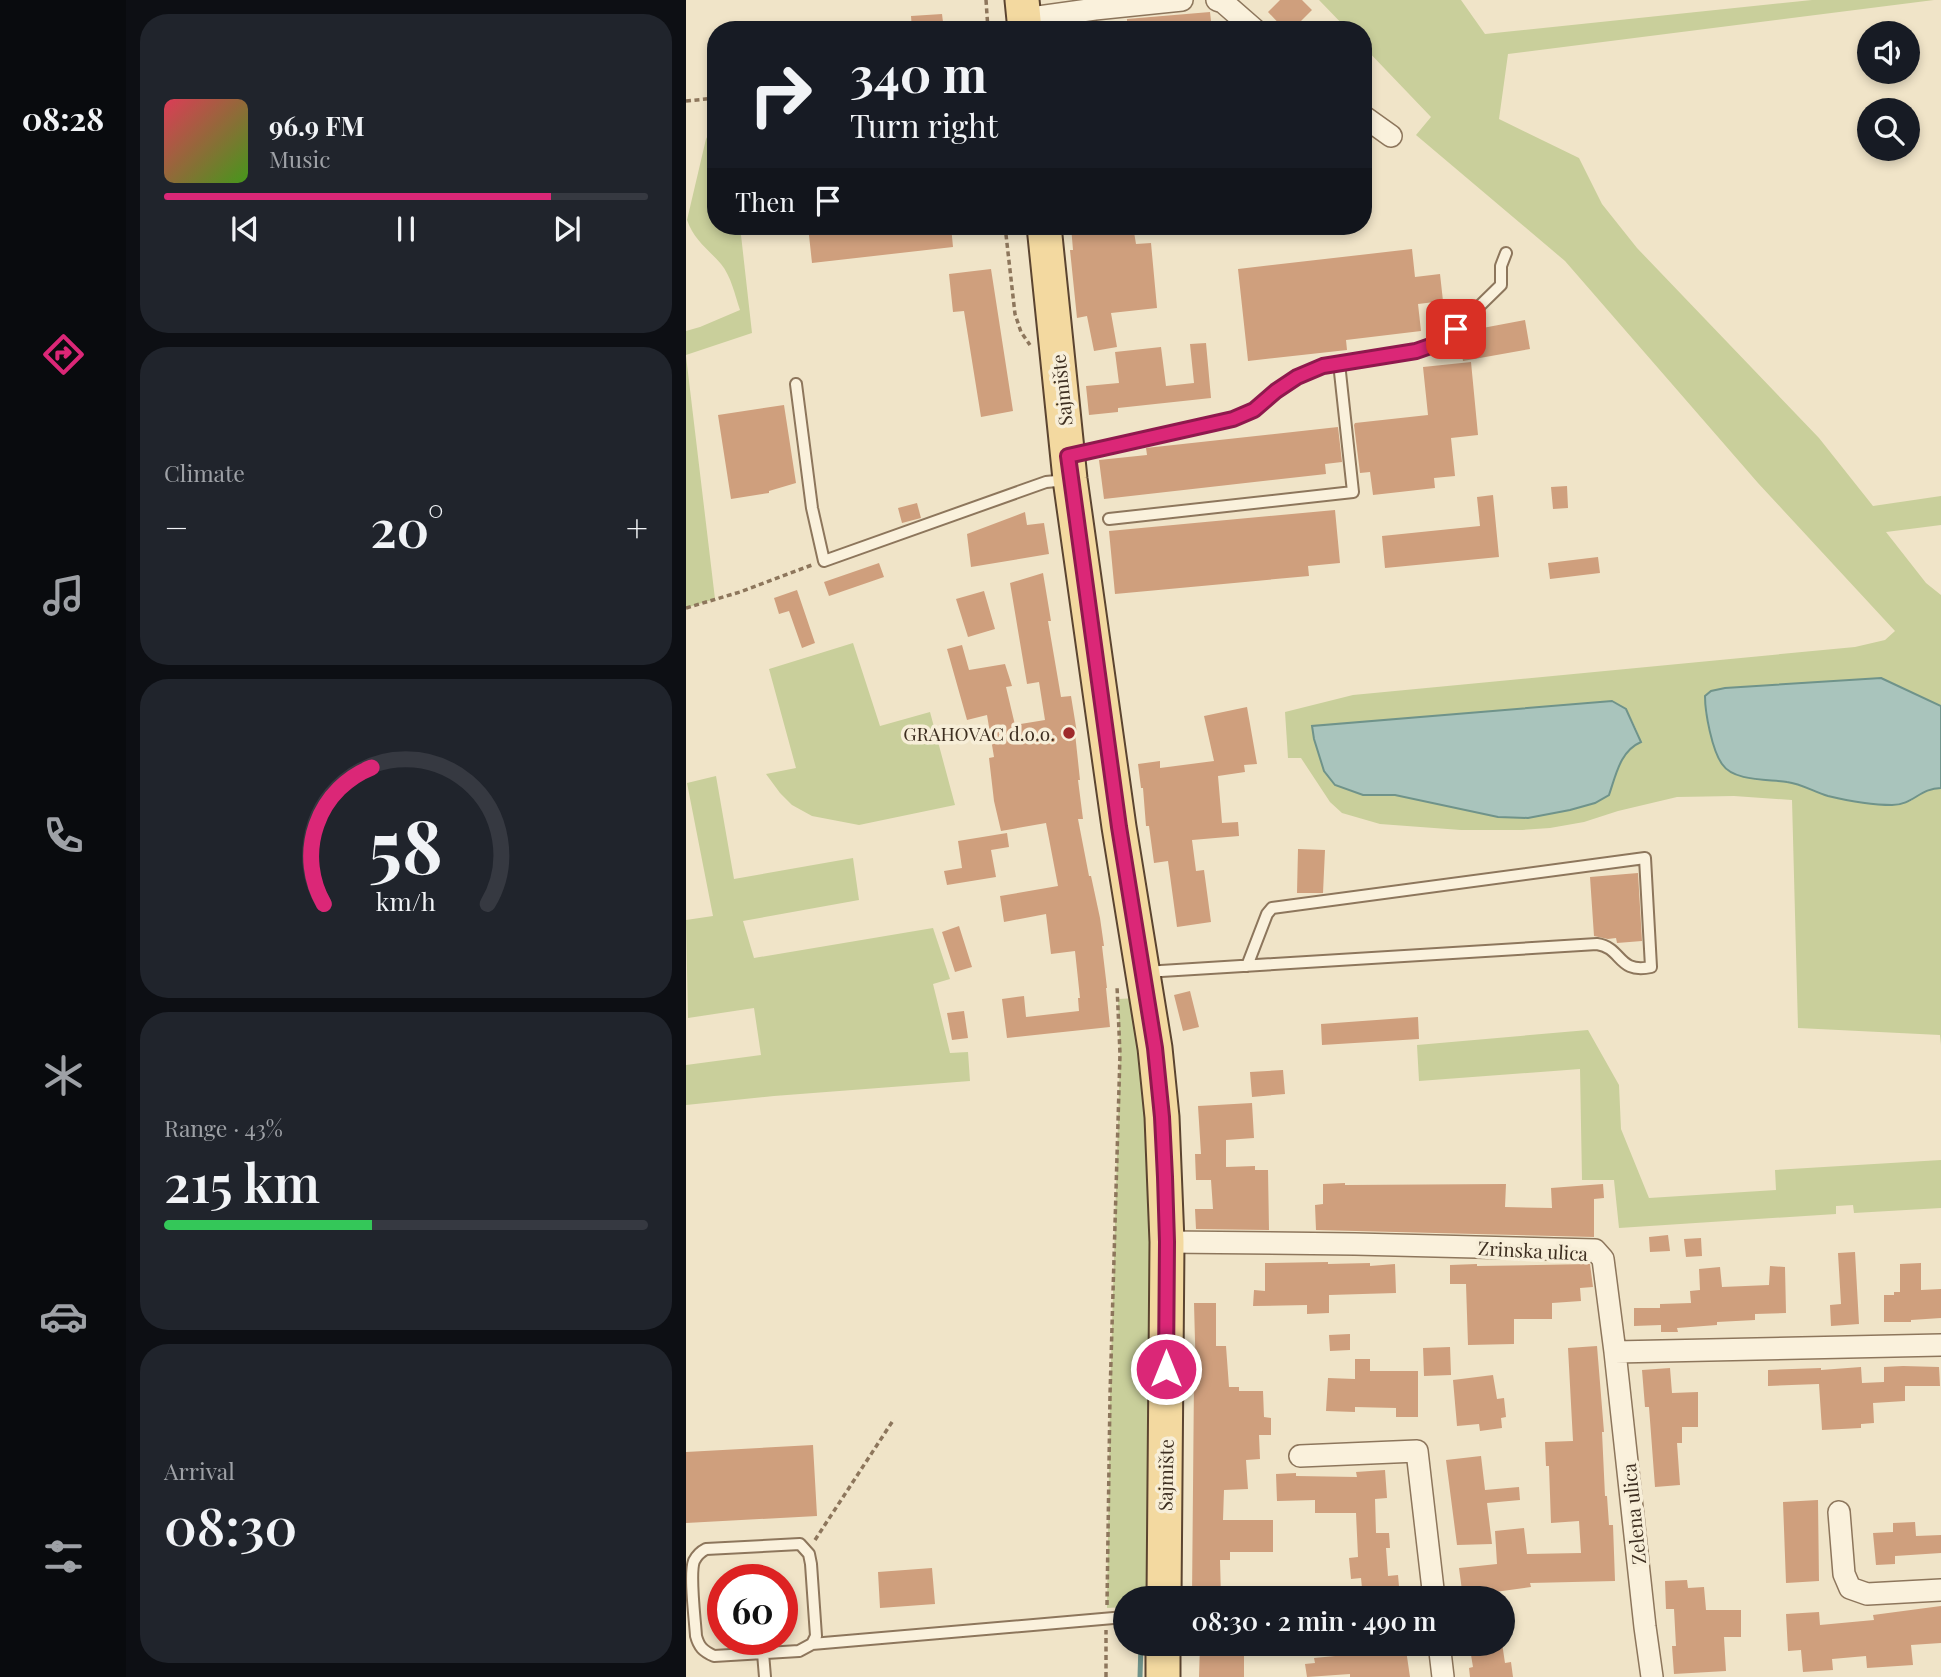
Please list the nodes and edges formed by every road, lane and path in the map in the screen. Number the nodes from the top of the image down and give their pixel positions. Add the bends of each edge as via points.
1 (986, 0) edge
2 (1182, 0) edge
3 (1217, 0) edge
4 (1024, 16) edge
5 (987, 21) edge
6 (1245, 21) edge
7 (707, 99) edge
8 (686, 101) edge
9 (1372, 122) edge
10 (1391, 136) dead end
11 (1006, 235) edge
12 (1045, 235) edge
13 (1506, 253) dead end
14 (1034, 350) dead end
15 (1339, 363) junction
16 (796, 384) dead end
17 (1069, 468) junction
18 (1109, 519) dead end
19 (824, 561) junction
20 (686, 608) edge
21 (1247, 966) junction
22 (1130, 978) junction
23 (1167, 1242) junction
24 (1941, 1345) edge
25 (1615, 1352) junction
26 (894, 1419) dead end
27 (1300, 1456) dead end
28 (1839, 1512) dead end
29 (807, 1552) junction
30 (1164, 1586) edge
31 (1433, 1586) edge
32 (1941, 1590) edge
33 (1113, 1617) edge
34 (1107, 1618) junction
35 (813, 1644) junction
36 (798, 1651) edge
37 (707, 1653) edge
38 (711, 1655) edge
39 (730, 1655) edge
40 (763, 1655) edge
41 (1163, 1656) edge
42 (1441, 1656) edge
43 (765, 1677) edge
44 (1105, 1677) edge
45 (1163, 1677) edge
46 (1443, 1677) edge
47 (1652, 1677) edge

1 - 5 path
2 - 4 street
3 - 6 street
7 - 8 path
9 - 10 street
11 - 14 path via 1015,314
12 - 17 main road, Sajmište
13 - 15 lane via 1501,285 1436,344
15 - 17 lane via 1297,377 1254,410 1233,419
15 - 18 lane via 1353,492
16 - 19 lane via 812,508
17 - 19 lane via 1046,482
17 - 22 main road, Sajmište via 1119,827
19 - 20 path
21 - 21 lane via 1272,908 1645,858 1651,967 1629,968 1597,944
21 - 22 lane
22 - 23 main road, Sajmište via 1155,1048
22 - 34 path via 1120,1054
23 - 25 street, Zrinska ulica via 1595,1250 1603,1259
23 - 30 main road, Sajmište
24 - 25 street
25 - 47 street, Zelena ulica
26 - 29 path
27 - 31 street via 1417,1451
28 - 32 street via 1844,1574 1850,1588 1867,1594
29 - 35 lane via 816,1636
29 - 37 lane via 800,1544 701,1551 693,1564 696,1636
33 - 34 lane
34 - 35 lane
34 - 44 path
35 - 36 lane
38 - 39 lane
40 - 43 lane
41 - 45 main road
42 - 46 street

